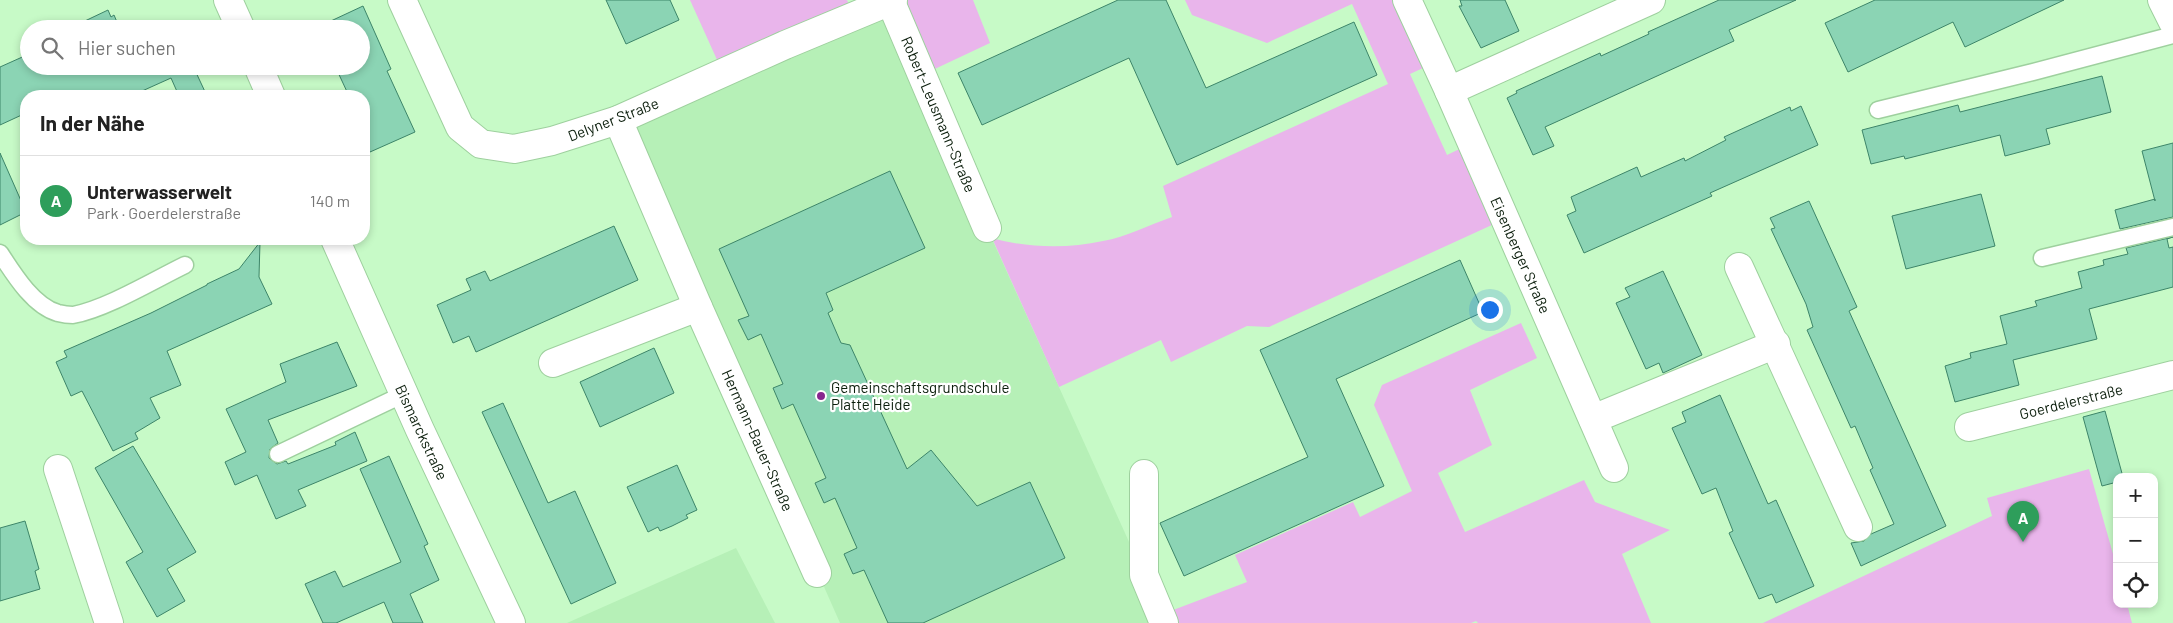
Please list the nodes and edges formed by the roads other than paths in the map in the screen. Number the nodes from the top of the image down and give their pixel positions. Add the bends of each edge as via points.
1 (228, 0) edge
2 (402, 0) edge
3 (891, 0) edge
4 (1407, 0) edge
5 (1651, 0) edge
6 (2162, 0) edge
7 (237, 20) edge
8 (2173, 22) edge
9 (2173, 34) edge
10 (262, 75) edge
11 (268, 90) edge
12 (1449, 91) junction
13 (1878, 110) dead end
14 (618, 120) junction
15 (2173, 227) edge
16 (987, 228) dead end
17 (338, 245) edge
18 (0, 253) edge
19 (2042, 258) dead end
20 (185, 265) dead end
21 (1739, 267) dead end
22 (698, 307) junction
23 (1776, 344) junction
24 (553, 363) dead end
25 (2173, 375) edge
26 (404, 394) junction
27 (1593, 419) junction
28 (1969, 427) dead end
29 (278, 454) dead end
30 (58, 468) dead end
31 (1614, 468) dead end
32 (1144, 474) dead end
33 (1858, 527) dead end
34 (817, 573) dead end
35 (109, 623) edge
36 (511, 623) edge
37 (1164, 623) edge

1 - 7 street
2 - 14 street, Delyner Straße via 460,127 481,144 514,149 552,141
3 - 14 street, Delyner Straße
3 - 16 street, Robert-Leusmann-Straße
4 - 12 street, Eisenberger Straße
5 - 12 street
6 - 8 street
9 - 13 lane via 2024,75
10 - 11 street
12 - 27 street, Eisenberger Straße
14 - 22 street, Hermann-Bauer-Straße
15 - 19 lane
17 - 26 street, Bismarckstraße
18 - 20 lane via 16,279 42,304 56,312 71,315 108,303
21 - 23 street
22 - 24 street
22 - 34 street, Hermann-Bauer-Straße
23 - 27 street
23 - 33 street
25 - 28 street, Goerdelerstraße
26 - 29 lane
26 - 36 street, Bismarckstraße
27 - 31 street, Eisenberger Straße
30 - 35 street
32 - 37 street via 1144,575

